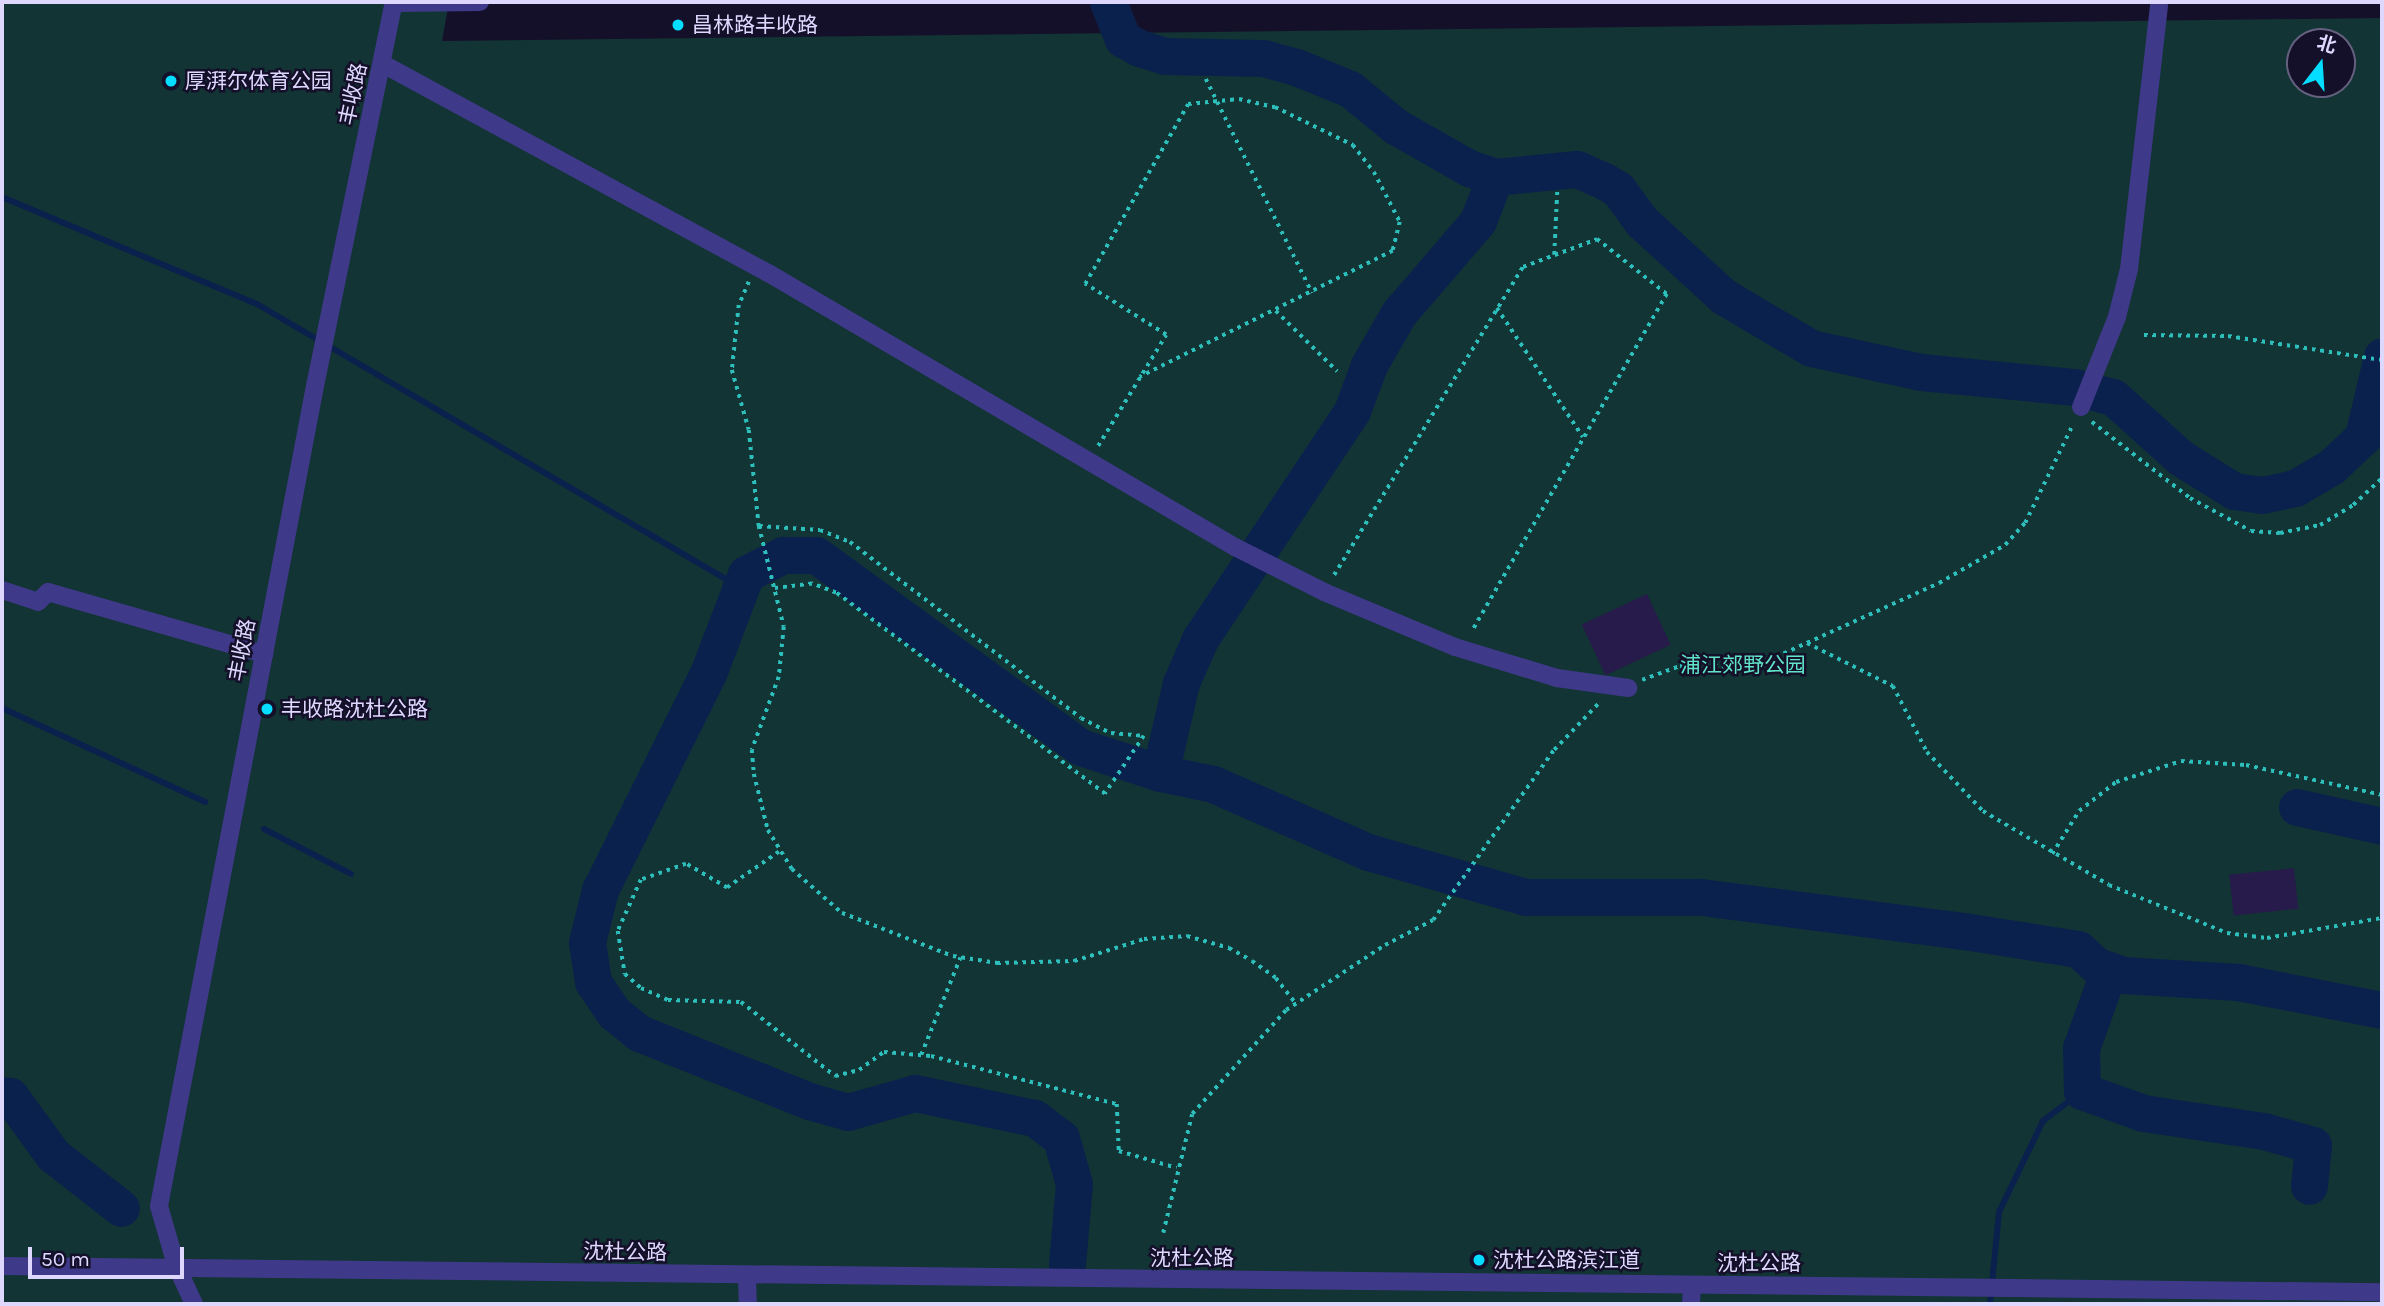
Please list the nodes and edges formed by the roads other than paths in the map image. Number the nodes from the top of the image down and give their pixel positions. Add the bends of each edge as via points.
1 (480, 2) edge
2 (394, 3) edge
3 (2159, 6) dead end
4 (383, 64) junction
5 (2080, 410) road end
6 (2, 590) edge
7 (264, 654) junction
8 (1628, 688) road end
9 (176, 1265) junction
10 (2, 1266) edge
11 (747, 1278) junction
12 (1692, 1286) junction
13 (2382, 1293) edge
14 (194, 1304) edge
15 (748, 1304) edge
16 (1691, 1304) edge

1 - 2 street
2 - 4 street, 丰收路
3 - 5 street via 2129,269 2095,378
4 - 7 street, 丰收路
4 - 8 street via 756,266 1235,547 1324,592 1462,649 1557,678
6 - 7 street via 38,602 47,592
7 - 9 street, 丰收路 via 159,1206
9 - 10 street, 沈杜公路
9 - 11 street, 沈杜公路
9 - 14 street, 丰收路
11 - 12 street, 沈杜公路
11 - 15 street
12 - 13 street, 沈杜公路
12 - 16 street

